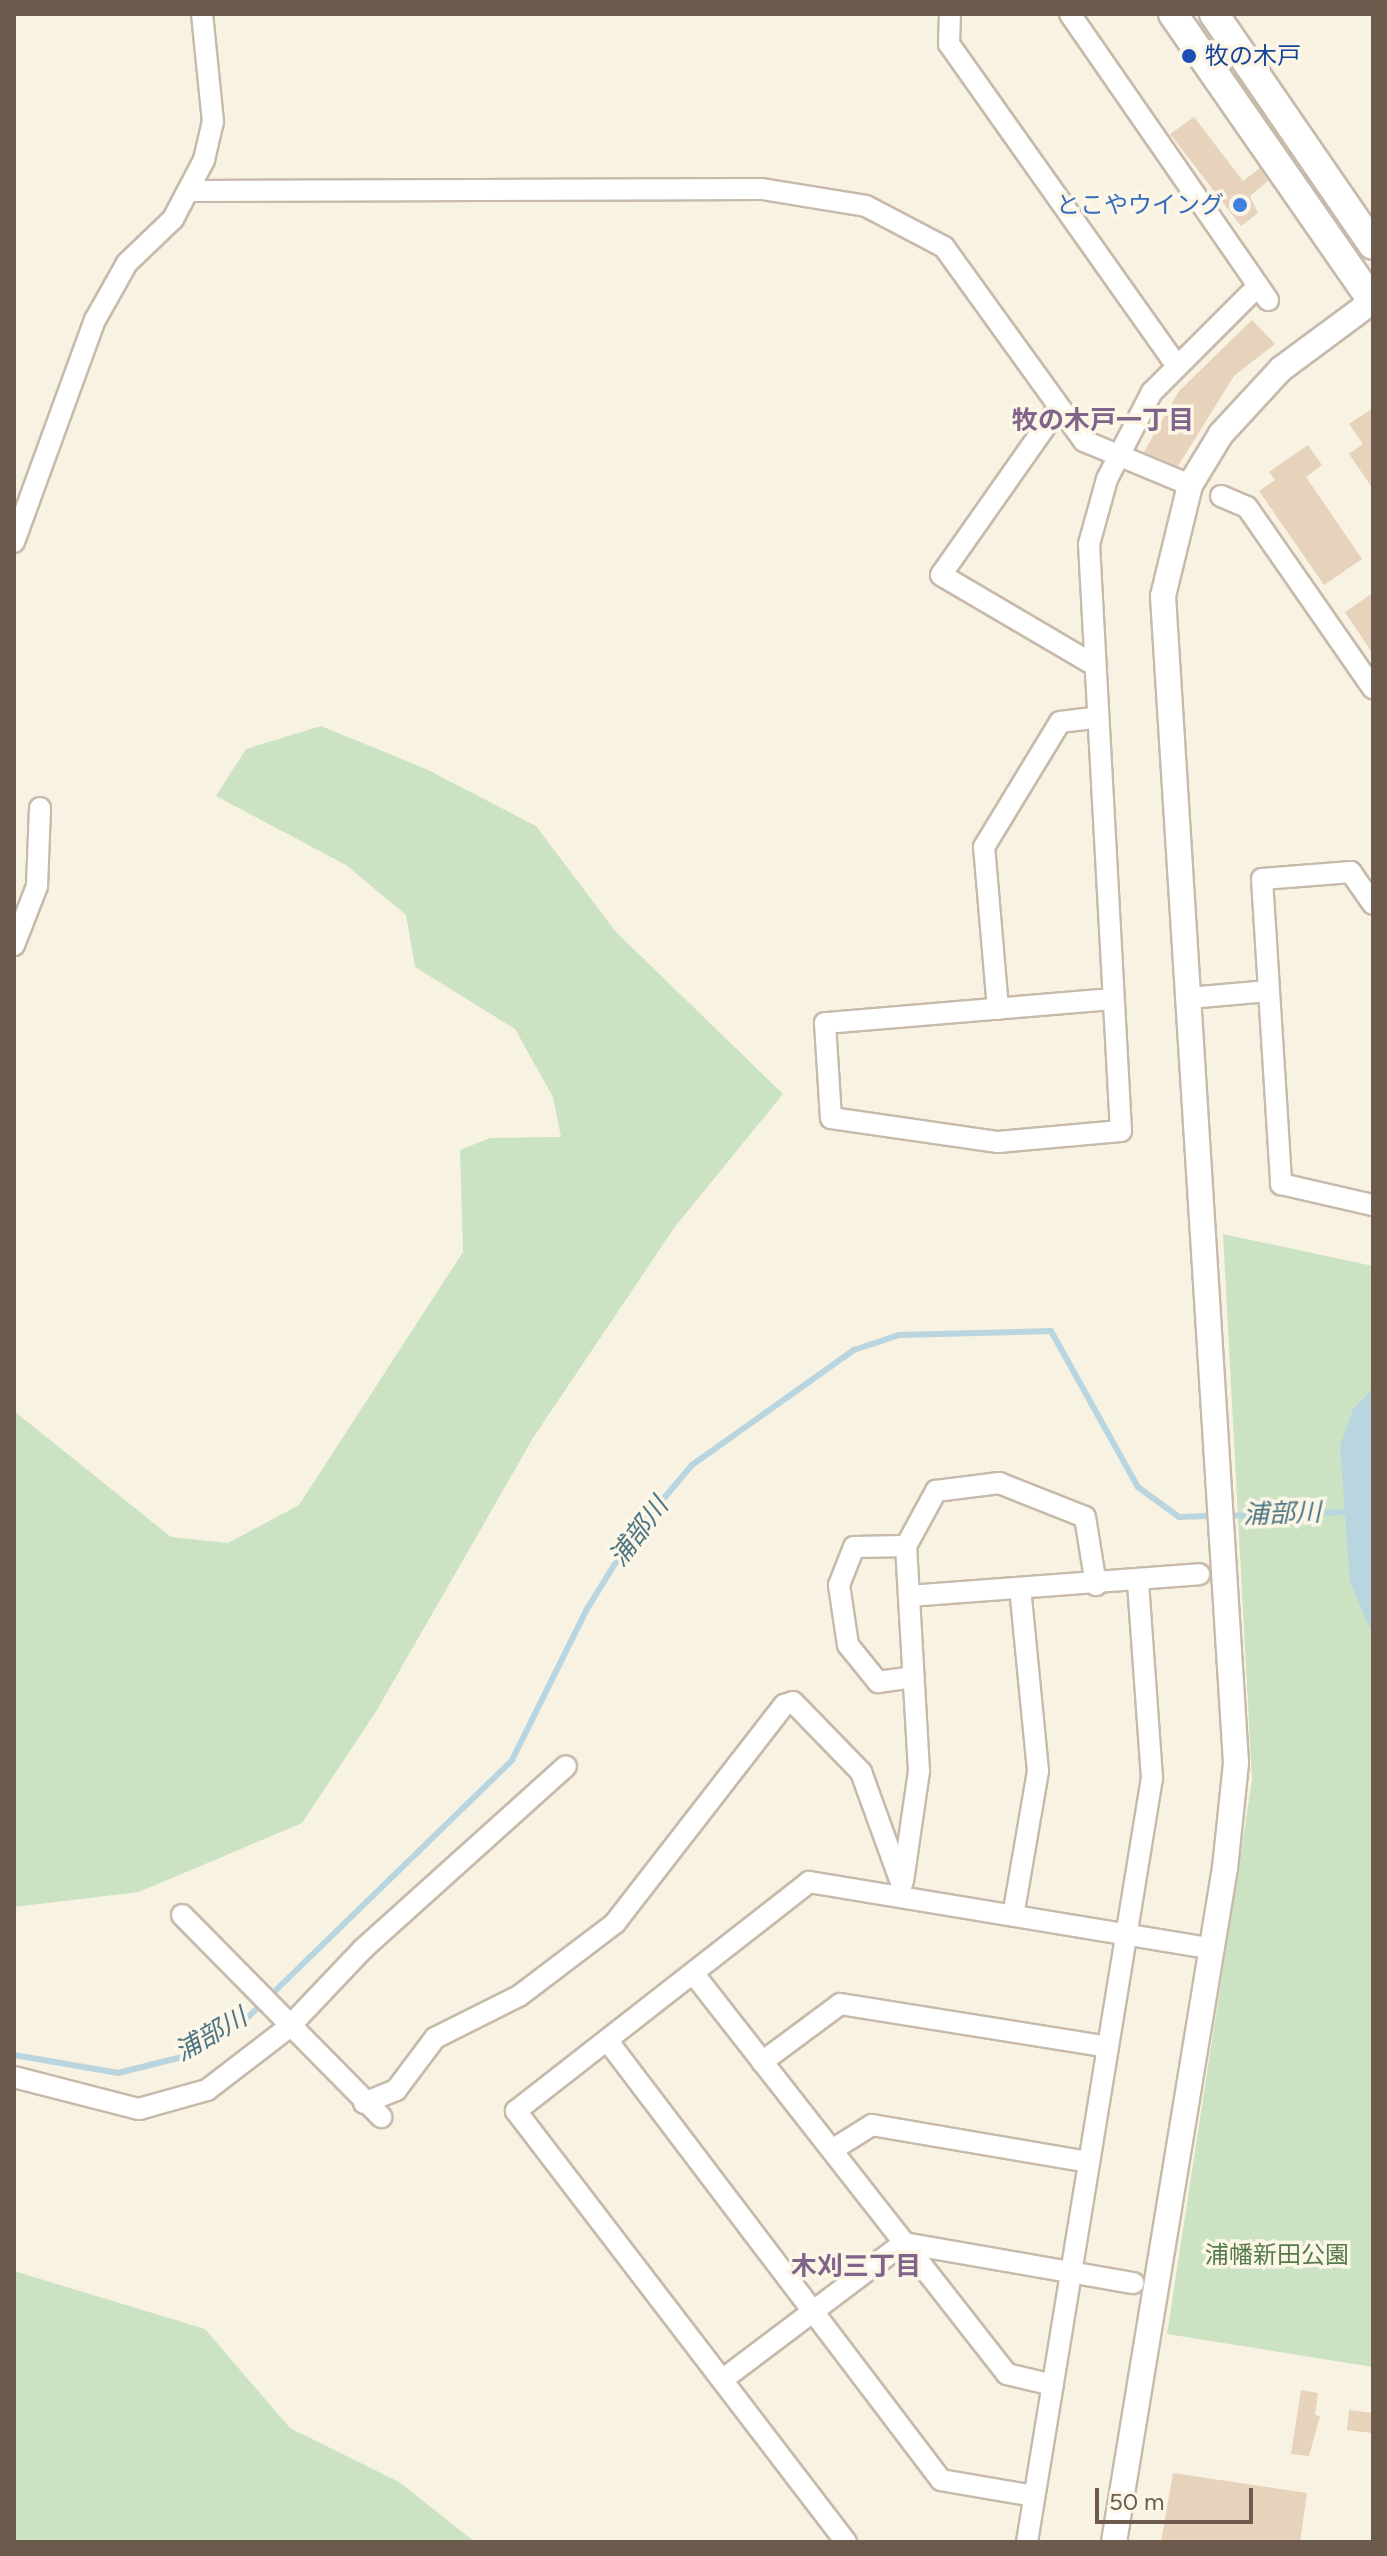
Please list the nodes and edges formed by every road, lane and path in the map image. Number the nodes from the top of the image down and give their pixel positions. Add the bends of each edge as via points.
1 (202, 14) edge
2 (950, 14) edge
3 (1070, 14) edge
4 (1173, 14) edge
5 (1214, 14) edge
6 (191, 191) junction
7 (1373, 245) edge
8 (1373, 301) edge
9 (1175, 363) junction
10 (1059, 407) junction
11 (1118, 454) junction
12 (1190, 485) junction
13 (1221, 496) dead end
14 (14, 542) edge
15 (1091, 663) junction
16 (1373, 688) edge
17 (1095, 718) junction
18 (40, 808) dead end
19 (1373, 904) edge
20 (14, 945) edge
21 (1269, 991) junction
22 (1189, 998) junction
23 (1112, 999) junction
24 (998, 1009) junction
25 (1373, 1205) edge
26 (906, 1546) junction
27 (1199, 1574) dead end
28 (1138, 1583) junction
29 (1096, 1585) junction
30 (1020, 1589) junction
31 (909, 1596) junction
32 (914, 1677) junction
33 (566, 1766) dead end
34 (901, 1891) junction
35 (182, 1915) dead end
36 (1013, 1916) junction
37 (1126, 1934) junction
38 (1212, 1949) junction
39 (693, 1973) junction
40 (289, 2027) junction
41 (607, 2040) junction
42 (1108, 2047) junction
43 (762, 2062) junction
44 (14, 2077) edge
45 (364, 2103) junction
46 (381, 2117) dead end
47 (832, 2150) junction
48 (1089, 2162) junction
49 (904, 2243) junction
50 (1071, 2270) junction
51 (1134, 2283) dead end
52 (813, 2312) junction
53 (722, 2380) junction
54 (1053, 2385) junction
55 (1034, 2496) junction
56 (846, 2542) edge
57 (1027, 2542) edge
58 (1114, 2542) edge

1 - 6 street via 213,122
2 - 9 street via 949,44
3 - 9 street via 1262,293
4 - 8 main road
5 - 7 main road
6 - 10 street via 762,189 866,206 944,247
6 - 14 street via 127,263 95,320
8 - 12 street via 1258,391
9 - 11 street
10 - 11 street via 1084,441
10 - 15 street via 941,575
11 - 12 street
11 - 15 street via 1089,544
12 - 22 street via 1163,596
13 - 16 street via 1247,507
15 - 17 street
17 - 23 street
17 - 24 street via 1060,722 984,847
18 - 20 street via 37,886
19 - 21 street via 1351,872 1262,879
21 - 22 street
21 - 25 street via 1281,1184
22 - 38 street via 1236,1763
23 - 24 street
23 - 24 street via 1121,1131 998,1142 831,1118 825,1023
26 - 29 street via 936,1491 999,1483 1085,1517
26 - 31 street
26 - 32 street via 854,1547 839,1585 848,1645 878,1682
27 - 28 street
28 - 29 street
28 - 37 street via 1152,1778
29 - 30 street
30 - 31 street
30 - 36 street via 1038,1771
31 - 32 street
32 - 34 street via 919,1771
33 - 40 street via 363,1949
34 - 36 street
34 - 39 street via 809,1882
34 - 45 street via 861,1772 793,1702 784,1705 615,1923 519,1996 435,2038 396,2090
35 - 40 street
36 - 37 street
37 - 38 street
37 - 42 street
38 - 58 street
39 - 41 street
39 - 43 street
40 - 44 street via 207,2090 139,2109
40 - 45 street
41 - 52 street
41 - 53 street via 516,2111
42 - 43 street via 840,2004
42 - 48 street
43 - 47 street
45 - 46 street
47 - 48 street via 872,2125
47 - 49 street
48 - 50 street
49 - 50 street
49 - 52 street
49 - 54 street via 1007,2374
50 - 51 street
50 - 54 street
52 - 53 street
52 - 55 street via 941,2480
53 - 56 street
54 - 55 street
55 - 57 street

